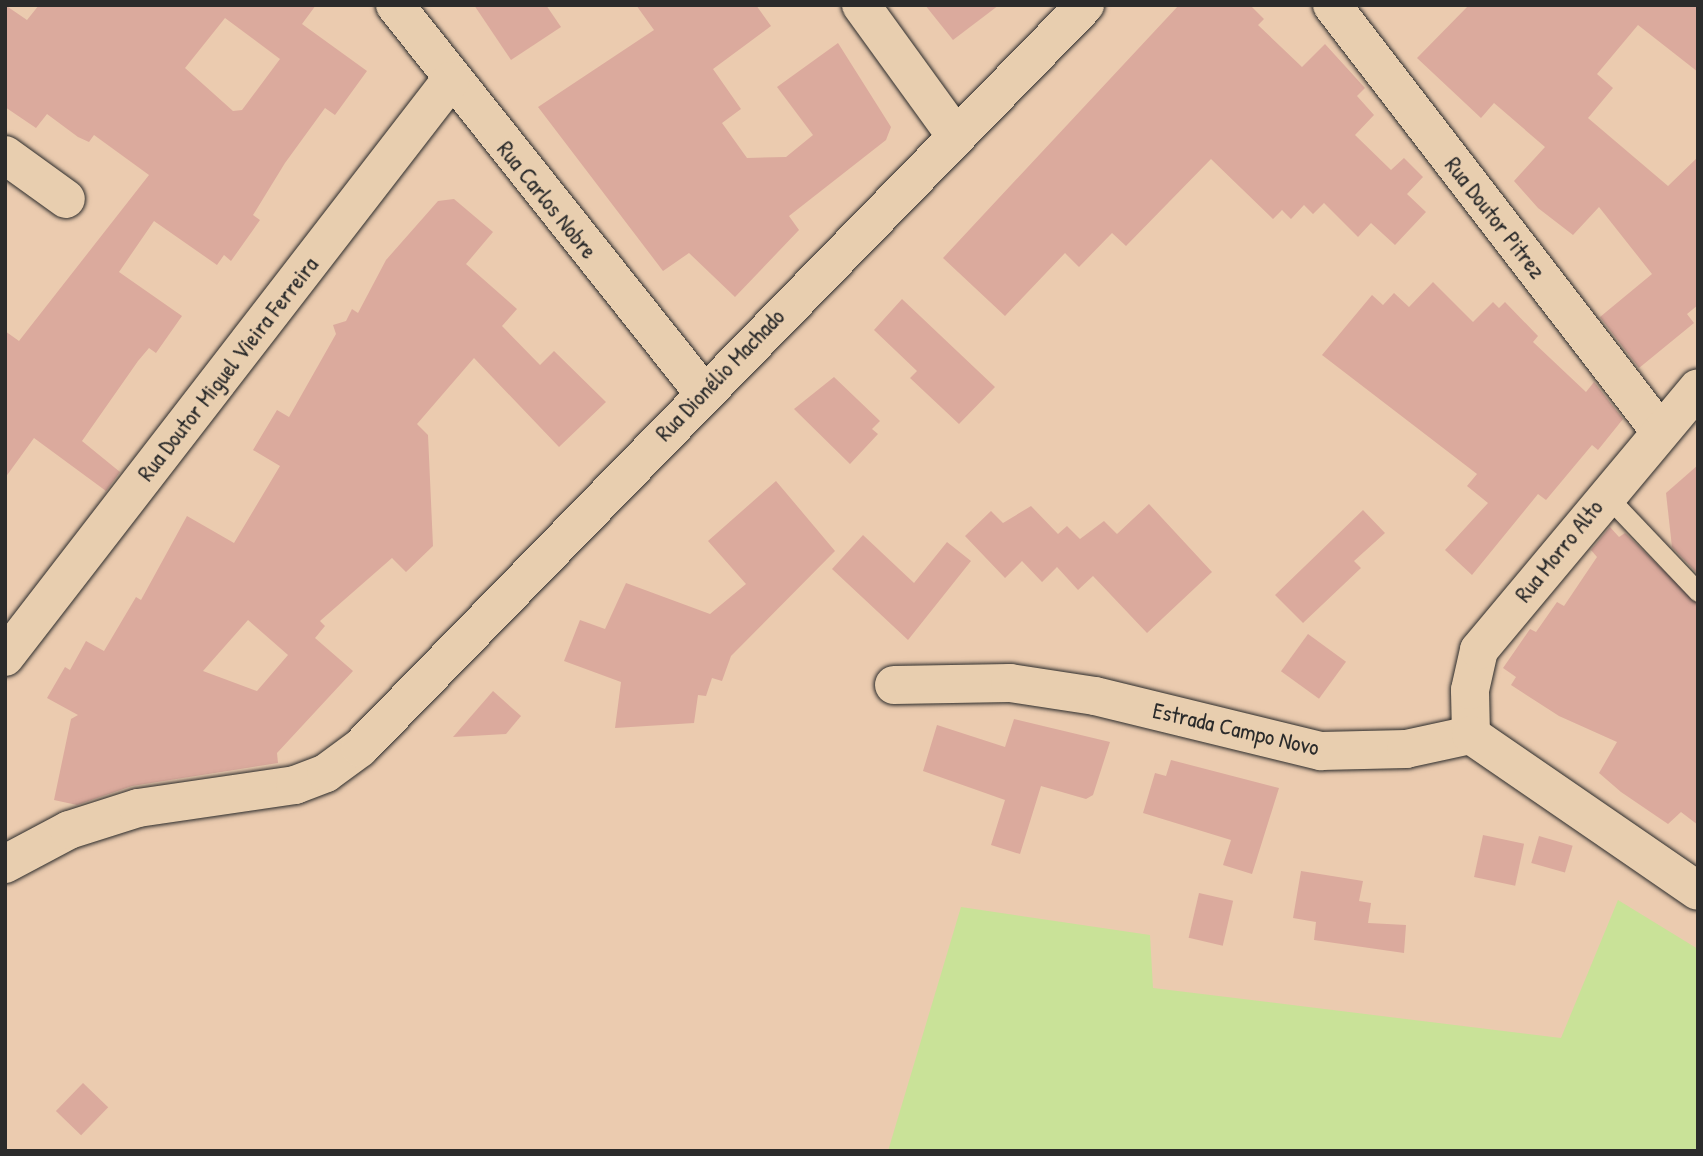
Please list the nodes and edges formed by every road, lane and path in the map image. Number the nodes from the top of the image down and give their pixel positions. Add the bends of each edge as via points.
1 (394, 5) edge
2 (861, 5) edge
3 (1085, 5) edge
4 (1332, 5) edge
5 (450, 80) junction
6 (956, 135) junction
7 (5, 155) edge
8 (66, 199) dead end
9 (1698, 388) edge
10 (703, 392) junction
11 (1659, 430) junction
12 (1605, 494) junction
13 (1698, 592) edge
14 (5, 657) edge
15 (894, 685) dead end
16 (1471, 735) junction
17 (5, 864) edge
18 (1698, 891) edge

1 - 5 street, Rua Carlos Nobre
2 - 6 street
3 - 6 street, Rua Dionélio Machado
4 - 11 street, Rua Doutor Pitrez
5 - 10 street, Rua Carlos Nobre
5 - 14 street, Rua Doutor Miguel Vieira Ferreira
6 - 10 street, Rua Dionélio Machado
7 - 8 street
9 - 11 street, Rua Morro Alto
10 - 17 street, Rua Dionélio Machado via 360,748 326,773 295,785 138,808 69,830
11 - 12 street, Rua Morro Alto
12 - 13 lane
12 - 16 street, Rua Morro Alto via 1479,650 1470,690
15 - 16 street, Estrada Campo Novo via 1010,683 1095,696 1321,751 1406,749
16 - 18 street

